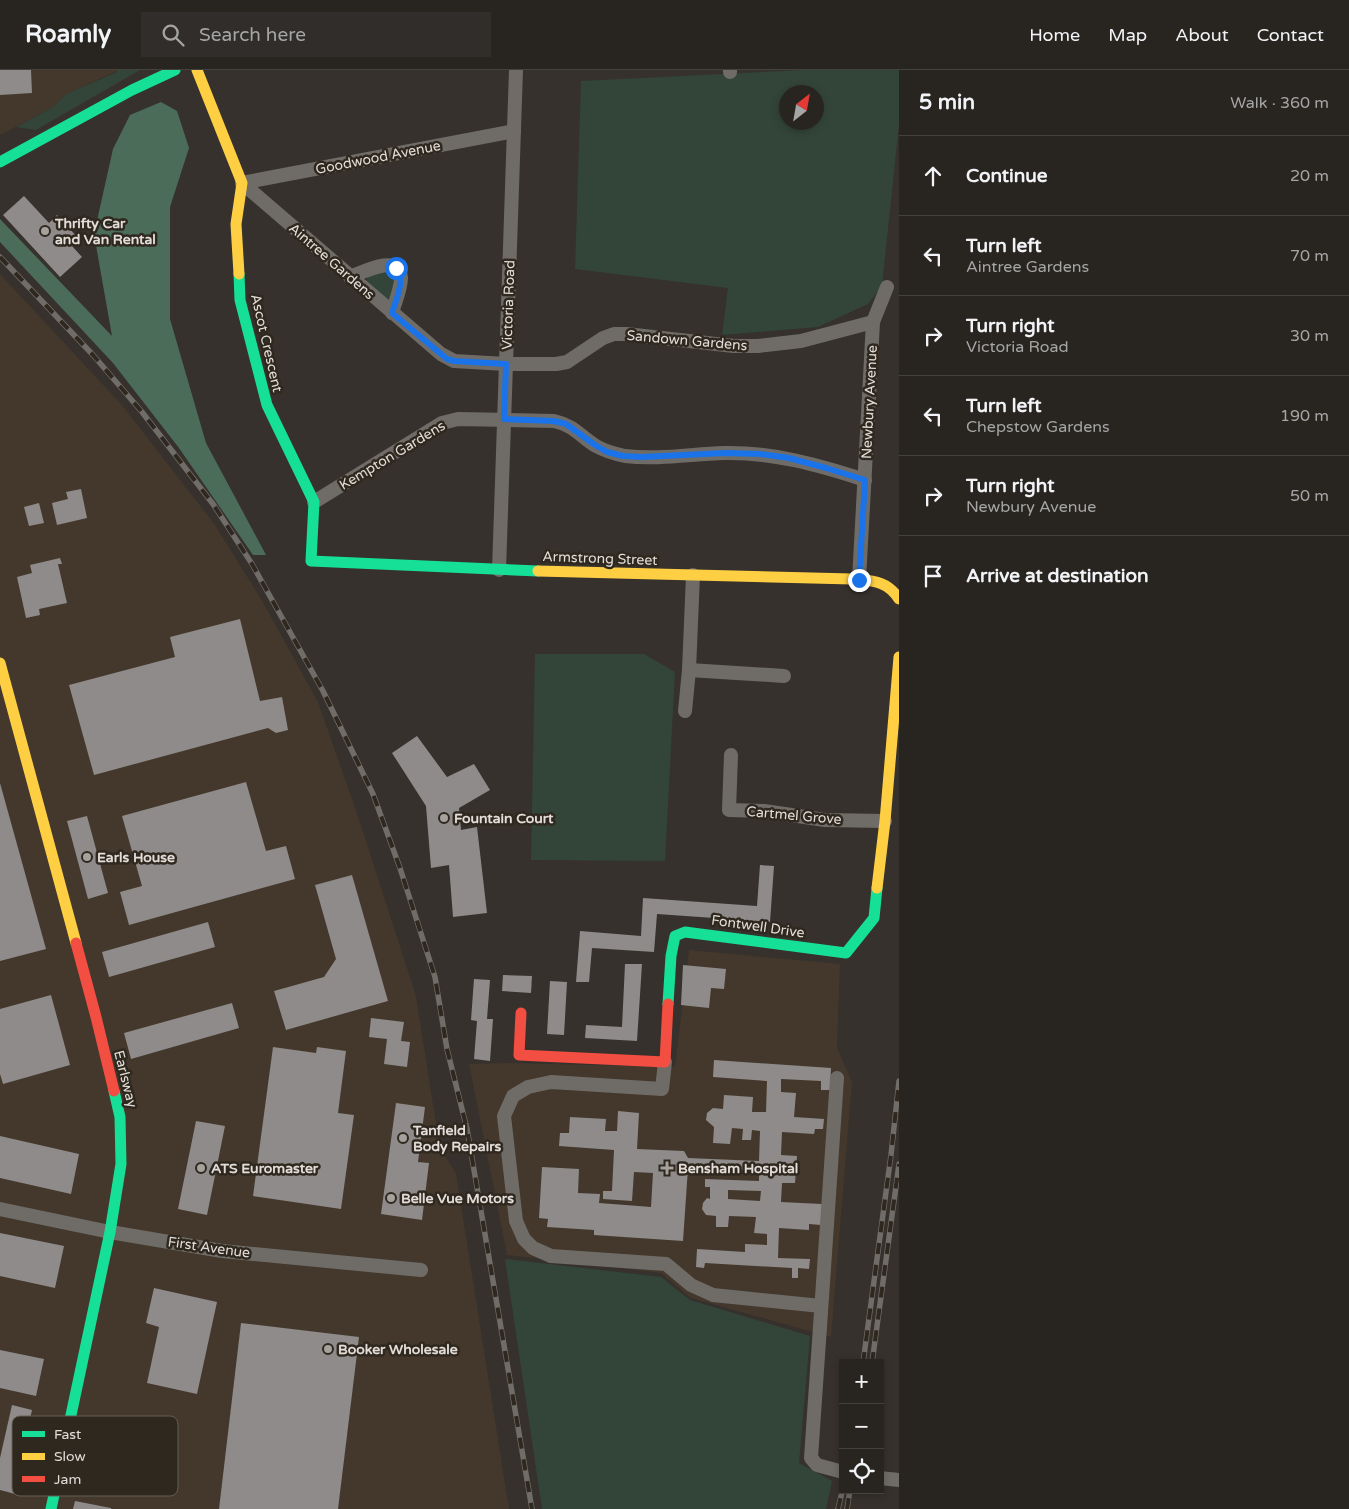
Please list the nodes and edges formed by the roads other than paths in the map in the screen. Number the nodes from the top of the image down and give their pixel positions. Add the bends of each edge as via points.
1 (175, 70) edge
2 (197, 70) edge
3 (516, 70) edge
4 (514, 131) junction
5 (0, 162) edge
6 (242, 183) junction
7 (350, 277) junction
8 (887, 287) dead end
9 (392, 313) junction
10 (873, 322) junction
11 (506, 364) junction
12 (504, 419) junction
13 (865, 480) junction
14 (314, 502) junction
15 (311, 561) joint
16 (499, 570) junction
17 (693, 576) junction
18 (859, 580) junction
19 (899, 599) edge
20 (899, 657) edge
21 (0, 663) edge
22 (689, 670) junction
23 (784, 676) dead end
24 (685, 711) dead end
25 (732, 755) dead end
26 (885, 821) junction
27 (521, 1012) dead end
28 (665, 1062) junction
29 (837, 1078) dead end
30 (0, 1210) edge
31 (110, 1232) junction
32 (421, 1270) dead end
33 (821, 1306) junction
34 (71, 1416) edge
35 (839, 1471) edge
36 (884, 1478) edge
37 (899, 1480) edge
38 (54, 1496) edge
39 (51, 1509) edge

1 - 5 street
2 - 6 street
3 - 4 street, Victoria Road
4 - 6 street, Goodwood Avenue
4 - 11 street, Victoria Road
6 - 7 street, Aintree Gardens
6 - 14 street, Ascot Crescent via 236,224 240,300 267,405
7 - 9 street, Aintree Gardens
7 - 9 street via 382,265 396,268 401,279
8 - 10 street, Newbury Avenue
9 - 11 street, Aintree Gardens via 447,359
10 - 11 street, Sandown Gardens via 801,341 758,346 614,334 567,362
10 - 13 street, Newbury Avenue
11 - 12 street, Victoria Road
12 - 13 street, Kempton Gardens via 566,424 607,452 623,456 760,454 789,458
12 - 14 street, Kempton Gardens via 458,419 442,423
12 - 16 street, Victoria Road
13 - 18 street, Newbury Avenue
14 - 15 street, Ascot Crescent
15 - 16 street, Armstrong Street
16 - 17 street, Armstrong Street
17 - 18 street, Armstrong Street
17 - 22 street
18 - 19 street, Armstrong Street via 888,585
20 - 26 street, Fontwell Drive
21 - 31 street, Earlsway via 120,1116 121,1164
22 - 23 street
22 - 24 street
25 - 26 street, Cartmel Grove via 729,810 825,820
26 - 28 street, Fontwell Drive via 874,918 846,953 685,932 675,936
27 - 28 street via 519,1055
28 - 33 street via 662,1089 551,1082 528,1087 513,1096 504,1116 516,1221 524,1239 533,1248 550,1256 666,1264 691,1285 713,1295
29 - 33 street
30 - 31 street, First Avenue
31 - 32 street, First Avenue via 222,1251
31 - 34 street, Earlsway
33 - 35 street via 811,1458 817,1465
36 - 37 street
38 - 39 street, Earlsway

